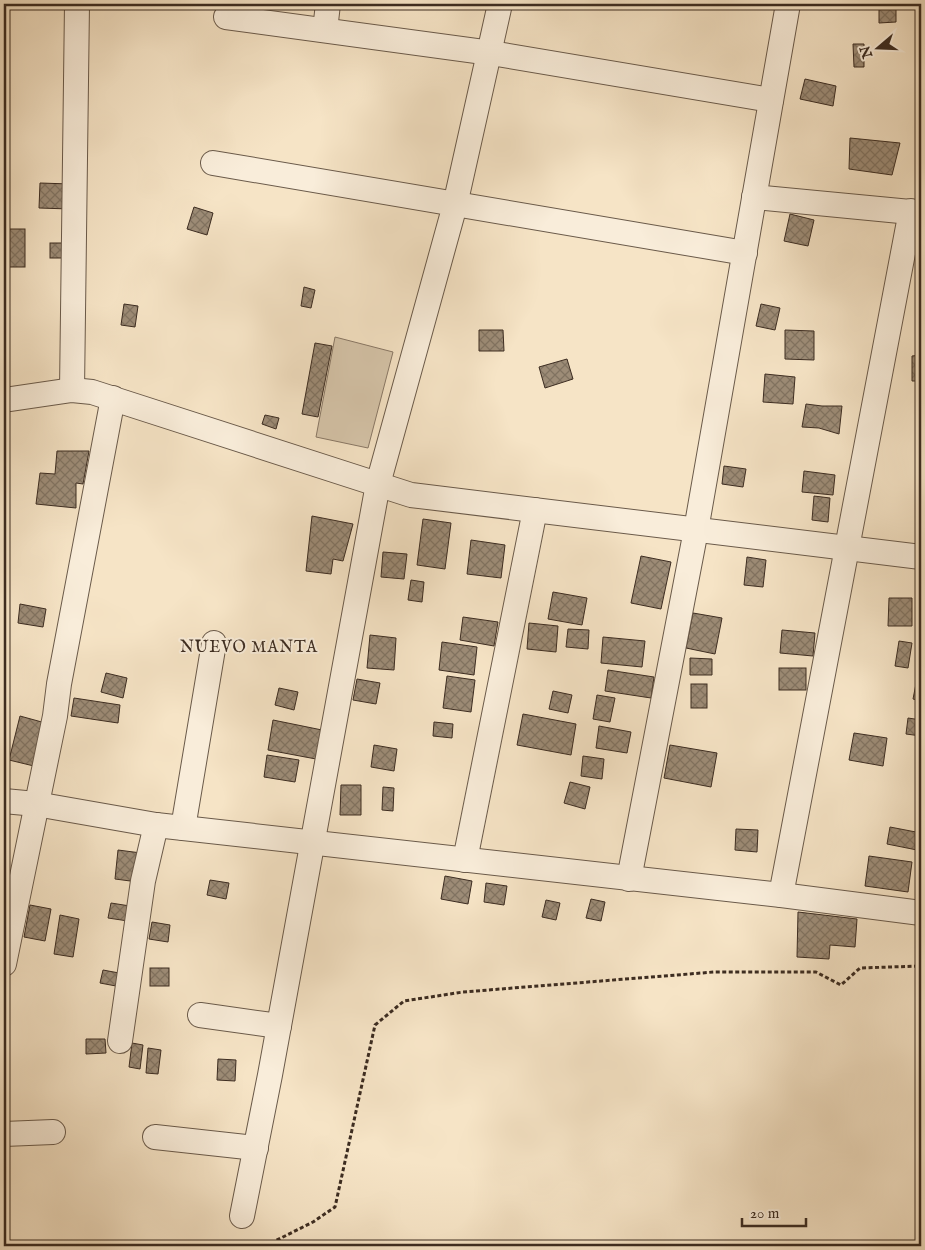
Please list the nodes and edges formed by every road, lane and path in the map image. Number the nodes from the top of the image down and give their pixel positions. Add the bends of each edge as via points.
1 (77, 4) edge
2 (328, 4) edge
3 (500, 4) edge
4 (788, 4) edge
5 (226, 17) dead end
6 (325, 30) junction
7 (491, 52) junction
8 (772, 100) junction
9 (213, 163) dead end
10 (754, 197) junction
11 (455, 206) junction
12 (916, 212) edge
13 (745, 254) junction
14 (72, 390) junction
15 (113, 398) junction
16 (4, 400) edge
17 (378, 484) junction
18 (535, 510) junction
19 (696, 530) junction
20 (847, 548) junction
21 (921, 557) edge
22 (214, 643) dead end
23 (4, 802) edge
24 (36, 804) junction
25 (156, 825) junction
26 (182, 828) junction
27 (312, 843) junction
28 (465, 860) junction
29 (628, 879) junction
30 (781, 896) junction
31 (921, 913) edge
32 (4, 964) edge
33 (921, 966) edge
34 (200, 1015) dead end
35 (279, 1026) junction
36 (120, 1041) dead end
37 (53, 1132) dead end
38 (4, 1134) edge
39 (155, 1137) dead end
40 (256, 1148) junction
41 (242, 1216) dead end
42 (265, 1246) edge

1 - 14 street
2 - 6 street
3 - 7 street
4 - 8 street
5 - 6 street
6 - 7 street
7 - 8 street
7 - 11 street
8 - 10 street
9 - 11 street
10 - 12 street
10 - 13 street
11 - 13 street
11 - 17 street
12 - 20 street
13 - 19 street
14 - 15 street
14 - 16 street
15 - 17 street
15 - 24 street
17 - 18 street via 411,494
17 - 27 street
18 - 19 street
18 - 28 street
19 - 20 street
19 - 29 street
20 - 21 street
20 - 30 street
22 - 26 street
23 - 24 street
24 - 25 street
24 - 32 street
25 - 26 street
25 - 36 street via 143,881
26 - 27 street
27 - 28 street
27 - 35 street
28 - 29 street
29 - 30 street
30 - 31 street
33 - 42 path via 860,968 841,985 816,972 714,972 463,992 404,1001 375,1025 335,1207
34 - 35 street
35 - 40 street
37 - 38 street
39 - 40 street
40 - 41 street

